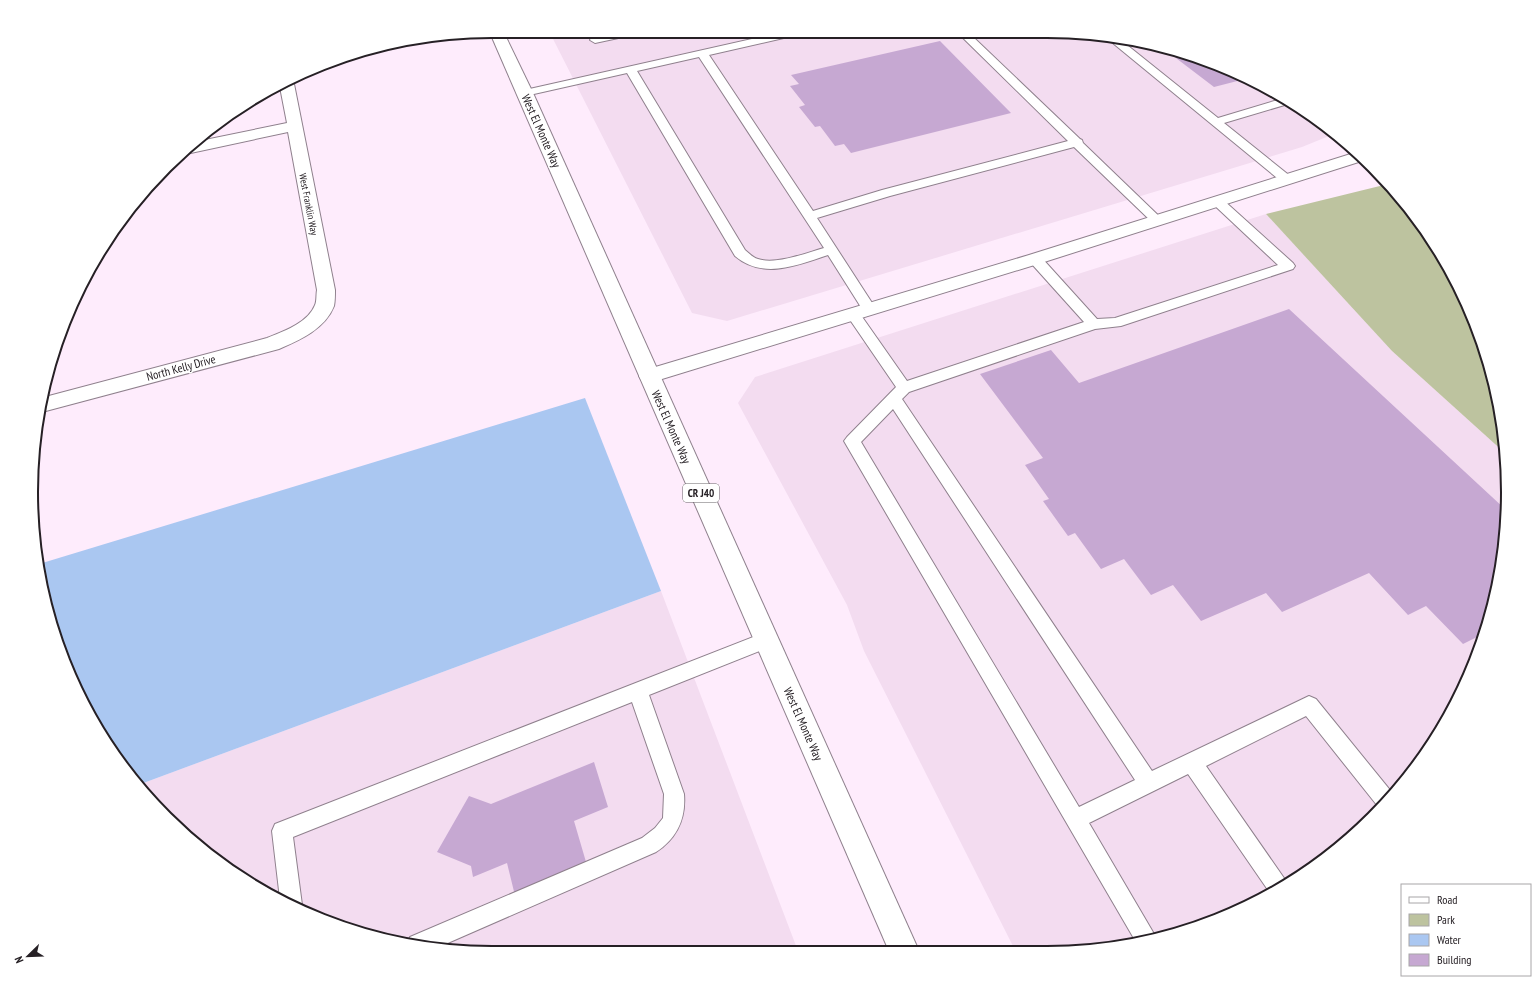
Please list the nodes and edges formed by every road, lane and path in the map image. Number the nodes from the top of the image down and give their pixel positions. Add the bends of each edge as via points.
1 (499, 38) edge
2 (605, 38) edge
3 (762, 38) edge
4 (968, 38) edge
5 (595, 40) dead end
6 (1119, 44) edge
7 (702, 53) junction
8 (630, 69) junction
9 (287, 87) edge
10 (525, 93) junction
11 (1280, 103) edge
12 (1216, 122) junction
13 (294, 126) junction
14 (1078, 142) junction
15 (199, 146) edge
16 (1354, 158) edge
17 (1286, 179) junction
18 (1217, 201) junction
19 (810, 216) junction
20 (1157, 220) junction
21 (832, 250) junction
22 (1034, 258) junction
23 (861, 312) junction
24 (313, 321) joint
25 (1094, 324) junction
26 (649, 376) junction
27 (899, 393) junction
28 (47, 404) edge
29 (766, 640) junction
30 (638, 691) junction
31 (1192, 763) junction
32 (1149, 784) junction
33 (1383, 797) edge
34 (1076, 819) junction
35 (1276, 884) edge
36 (290, 899) edge
37 (1144, 935) edge
38 (427, 941) edge
39 (902, 946) edge

1 - 10 street, West El Monte Way / CR J40
2 - 5 lane
3 - 7 lane
4 - 14 lane
6 - 12 lane
7 - 8 lane
7 - 19 lane
8 - 10 lane
8 - 21 lane via 740,253 748,260 769,265
9 - 13 street, West Franklin Way
10 - 26 street, West El Monte Way / CR J40
11 - 12 lane
12 - 17 lane
13 - 15 street
13 - 24 street, West Franklin Way via 326,290 324,305
14 - 19 lane
14 - 20 lane
16 - 17 street
17 - 18 street
18 - 20 street
18 - 25 lane via 1288,266 1116,323
19 - 21 lane
20 - 22 street
21 - 23 lane
22 - 23 street
22 - 25 lane
23 - 26 street
23 - 27 lane
24 - 28 street, North Kelly Drive via 294,334 272,344
25 - 27 lane
26 - 29 street, West El Monte Way / CR J40
27 - 32 lane
27 - 34 lane via 852,441
29 - 30 lane
29 - 39 street, West El Monte Way / CR J40
30 - 36 lane via 282,831
30 - 38 lane via 674,794 675,807 668,830 649,845
31 - 32 lane
31 - 33 lane via 1309,705
31 - 35 lane
32 - 34 lane
34 - 37 lane

